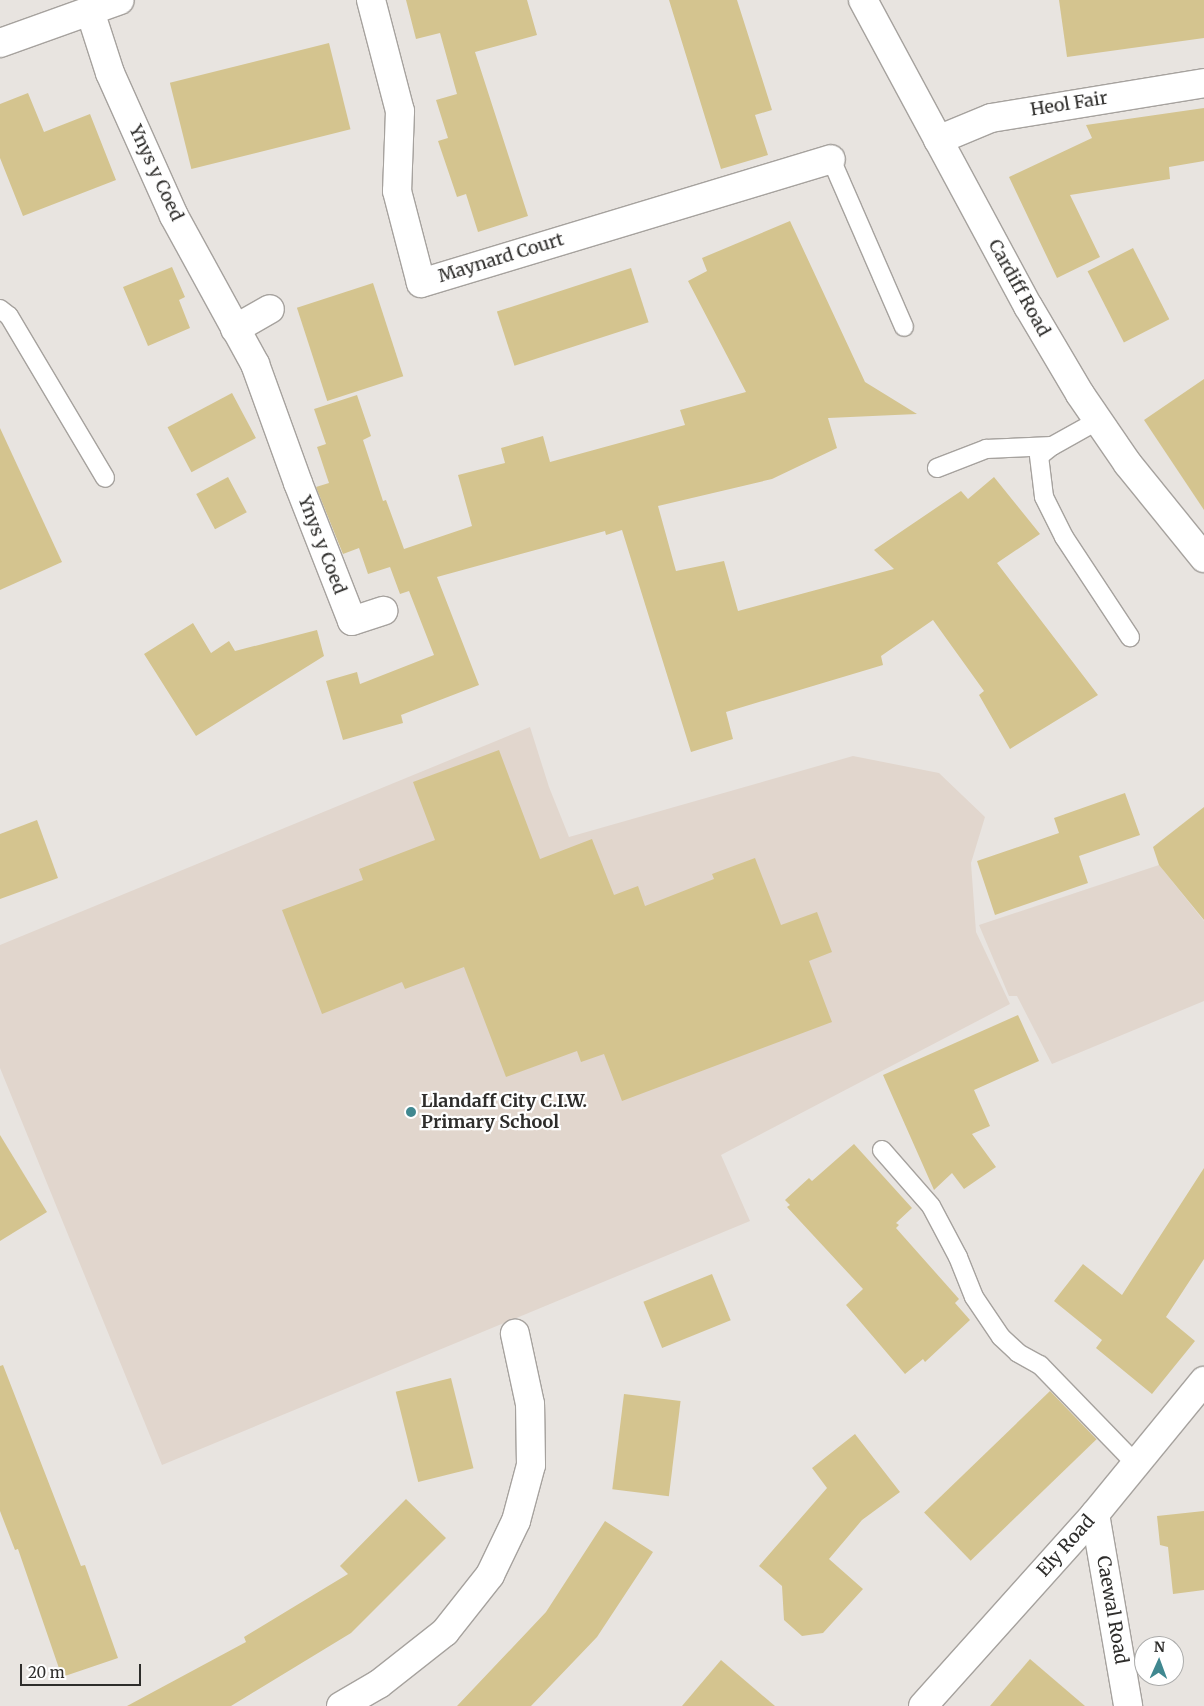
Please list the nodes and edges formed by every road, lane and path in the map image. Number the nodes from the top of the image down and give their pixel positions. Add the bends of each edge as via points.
1 (120, 0) edge
2 (371, 0) edge
3 (863, 0) edge
4 (90, 11) junction
5 (0, 42) edge
6 (1204, 83) edge
7 (938, 140) junction
8 (831, 159) joint
9 (0, 309) edge
10 (270, 309) dead end
11 (904, 327) dead end
12 (235, 329) junction
13 (1097, 421) junction
14 (1052, 446) junction
15 (936, 468) dead end
16 (105, 478) dead end
17 (1204, 558) edge
18 (383, 611) dead end
19 (1130, 637) dead end
20 (882, 1150) dead end
21 (515, 1334) dead end
22 (1204, 1381) edge
23 (1137, 1465) junction
24 (1095, 1514) junction
25 (341, 1706) edge
26 (923, 1706) edge
27 (1128, 1706) edge

1 - 4 street
2 - 8 street, Maynard Court via 400,110 397,191 420,283
3 - 7 street, Cardiff Road
4 - 5 street
4 - 12 street, Ynys y Coed via 110,73 174,216
6 - 7 street, Heol Fair via 991,118
7 - 13 street, Cardiff Road via 1028,306
8 - 11 lane
9 - 16 lane via 9,316
10 - 12 street
12 - 18 street, Ynys y Coed via 255,364 352,621
13 - 14 lane
13 - 17 street, Cardiff Road
14 - 15 lane via 986,448
14 - 19 lane via 1039,456 1044,497 1064,537
20 - 23 lane via 931,1206 958,1257 974,1297 1001,1336 1018,1353 1040,1366
21 - 25 street via 530,1404 531,1465 516,1522 490,1575 445,1632 379,1684
22 - 23 street, Ely Road
23 - 24 street, Ely Road
24 - 26 street, Ely Road
24 - 27 street, Caewal Road

